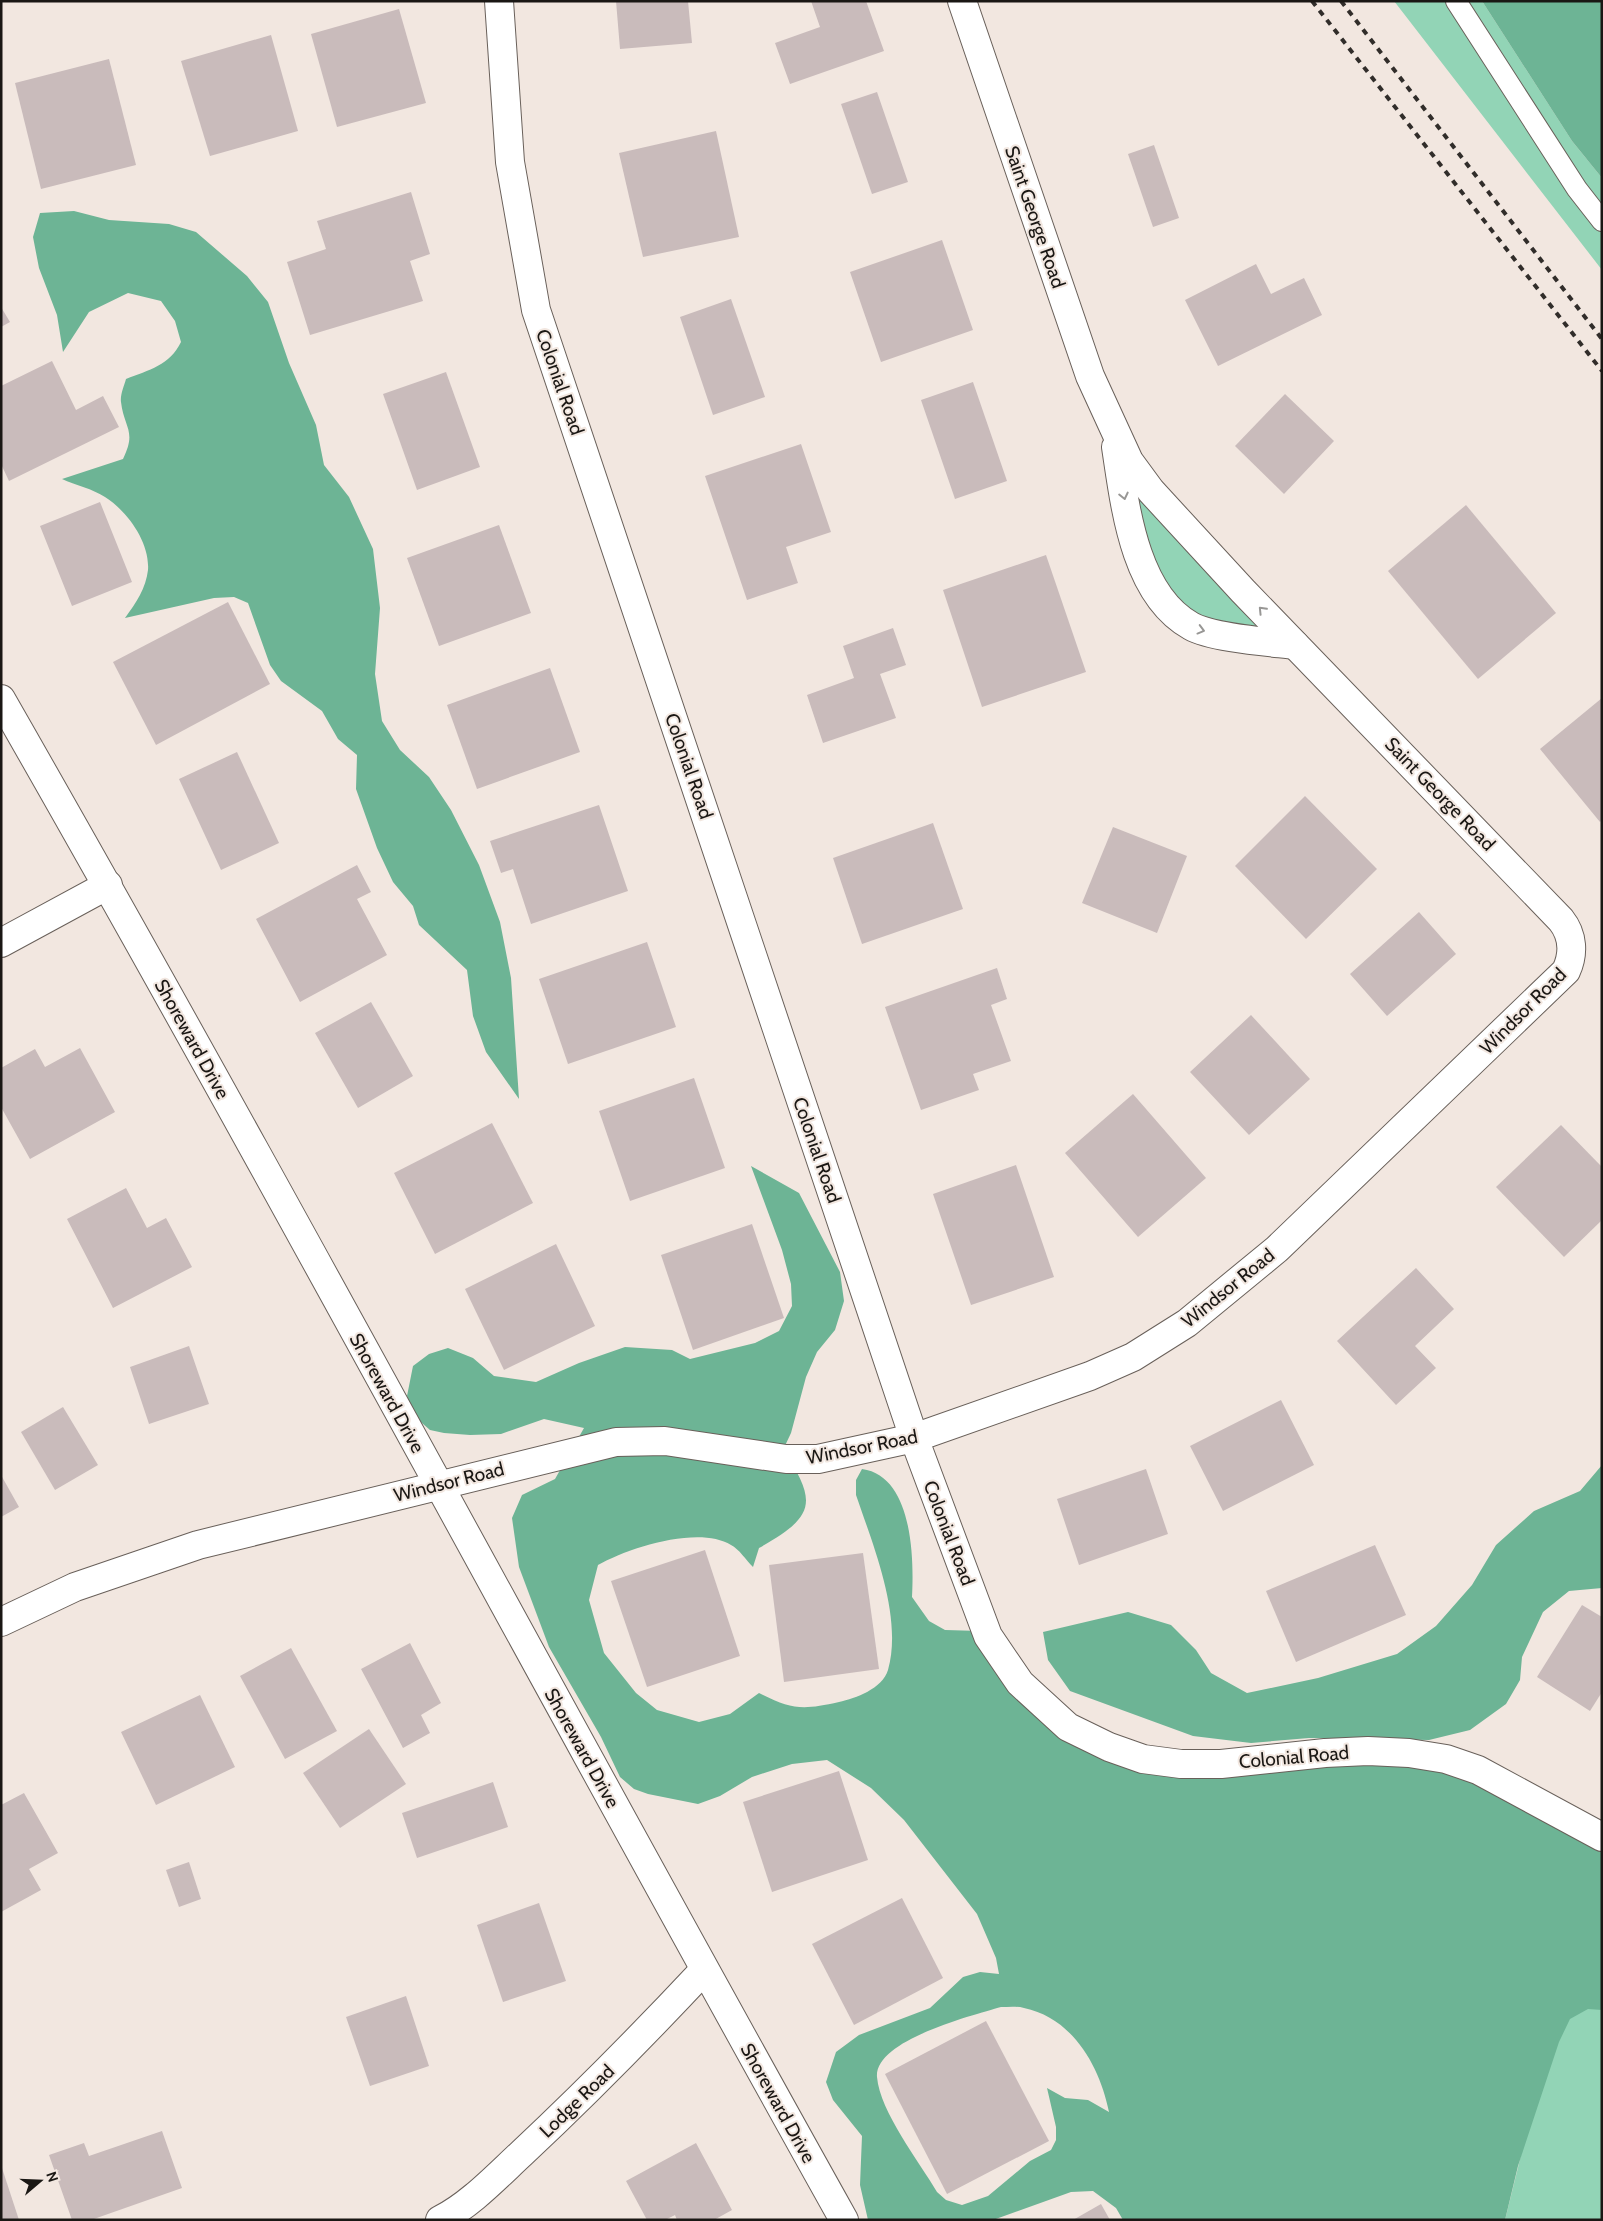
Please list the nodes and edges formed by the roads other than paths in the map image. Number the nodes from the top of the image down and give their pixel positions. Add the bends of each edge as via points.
1 (499, 1) edge
2 (962, 1) edge
3 (1456, 1) edge
4 (1602, 221) edge
5 (1113, 430) junction
6 (1295, 645) junction
7 (1, 699) edge
8 (108, 885) junction
9 (1, 943) edge
10 (1572, 950) joint
11 (914, 1438) junction
12 (438, 1485) junction
13 (1, 1622) edge
14 (1602, 1837) edge
15 (704, 1970) junction
16 (448, 2218) edge
17 (844, 2220) edge

1 - 11 street, Colonial Road via 510,162 536,310
2 - 5 street, Saint George Road via 1090,376
3 - 4 lane via 1577,189
6 -> 5 street, Saint George Road via 1151,491 1129,461
5 -> 6 street, Saint George Road via 1121,479 1144,572 1170,610 1192,627
6 - 10 street, Saint George Road via 1561,920 1569,934
7 - 8 street, Shoreward Drive
8 - 9 street
8 - 12 street, Shoreward Drive
10 - 11 street, Windsor Road via 1569,965 1561,978 1277,1249 1187,1323 1133,1357 1090,1376
11 - 12 street, Windsor Road via 818,1459 794,1459 665,1441 616,1442
11 - 14 street, Colonial Road via 988,1636 1020,1684 1068,1727 1143,1759 1181,1764 1257,1762 1368,1751 1409,1752 1446,1759 1478,1770
12 - 13 street, Windsor Road via 169,1553 74,1587
12 - 15 street, Shoreward Drive
15 - 16 street, Lodge Road via 579,2100
15 - 17 street, Shoreward Drive

